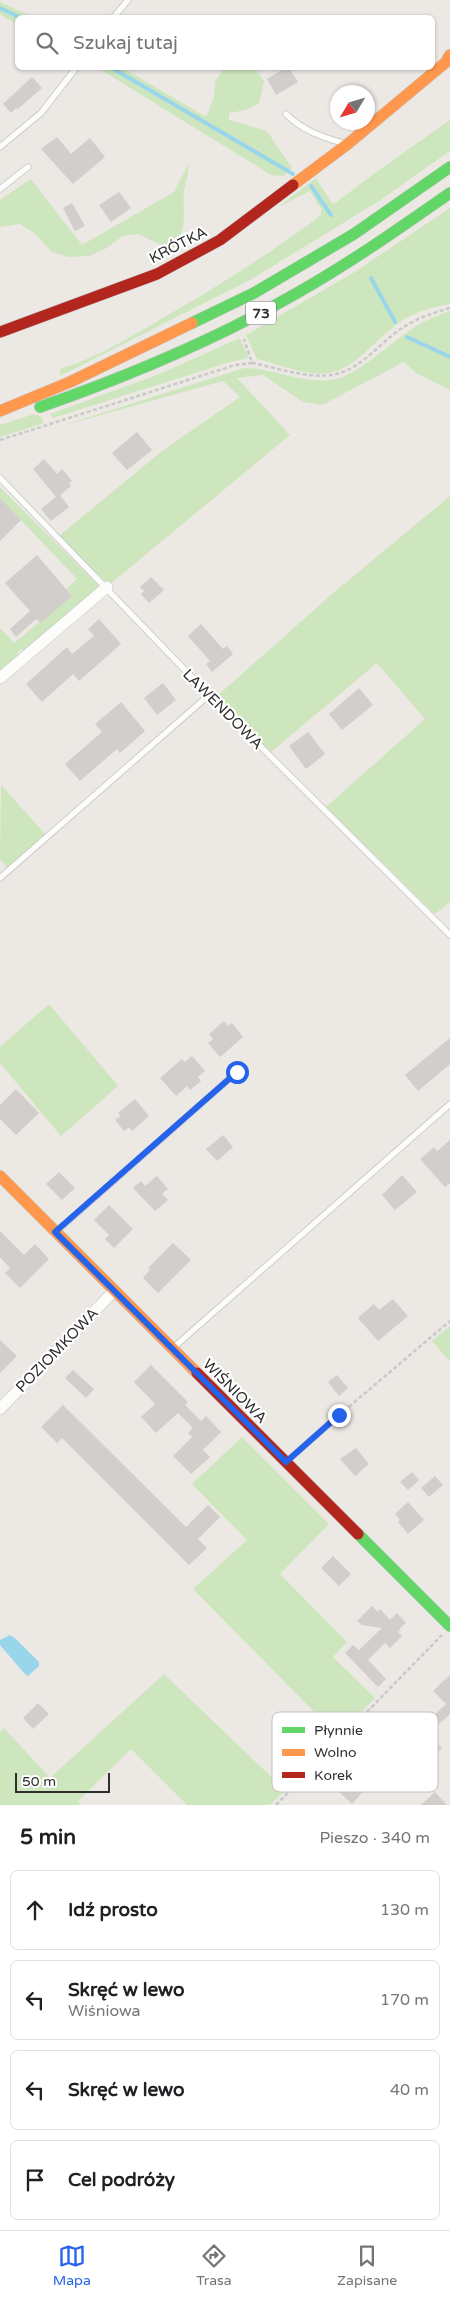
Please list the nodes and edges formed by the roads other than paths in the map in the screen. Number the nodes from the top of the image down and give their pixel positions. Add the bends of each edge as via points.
1 (128, 0) edge
2 (116, 15) edge
3 (450, 55) edge
4 (74, 70) edge
5 (286, 114) dead end
6 (348, 145) junction
7 (0, 147) edge
8 (28, 167) dead end
9 (450, 167) edge
10 (0, 190) edge
11 (450, 193) edge
12 (0, 332) edge
13 (0, 411) edge
14 (0, 420) edge
15 (0, 478) edge
16 (106, 587) junction
17 (0, 678) edge
18 (208, 695) junction
19 (0, 878) edge
20 (450, 935) edge
21 (237, 1072) dead end
22 (450, 1104) edge
23 (0, 1176) edge
24 (55, 1232) junction
25 (114, 1291) junction
26 (172, 1349) junction
27 (0, 1391) edge
28 (9, 1400) junction
29 (0, 1409) edge
30 (339, 1415) road end
31 (286, 1462) junction
32 (447, 1629) edge

1 - 2 lane
3 - 6 street, KRÓTKA via 445,63
4 - 7 lane via 41,113
5 - 6 lane via 297,125
6 - 12 street, KRÓTKA via 220,240 157,274
8 - 10 lane
9 - 13 street, 73 via 354,234 254,293 70,382
11 - 14 street, 73 via 369,250 257,315 142,369
15 - 16 lane, LAWENDOWA
16 - 17 street
16 - 18 lane, LAWENDOWA
18 - 19 lane
18 - 20 lane, LAWENDOWA
21 - 24 lane
22 - 26 lane
23 - 24 street, WIŚNIOWA
24 - 25 street, WIŚNIOWA
25 - 26 street, WIŚNIOWA
25 - 28 street, POZIOMKOWA
26 - 31 street, WIŚNIOWA
27 - 28 street
28 - 29 street, POZIOMKOWA
30 - 31 lane
31 - 32 street, WIŚNIOWA

